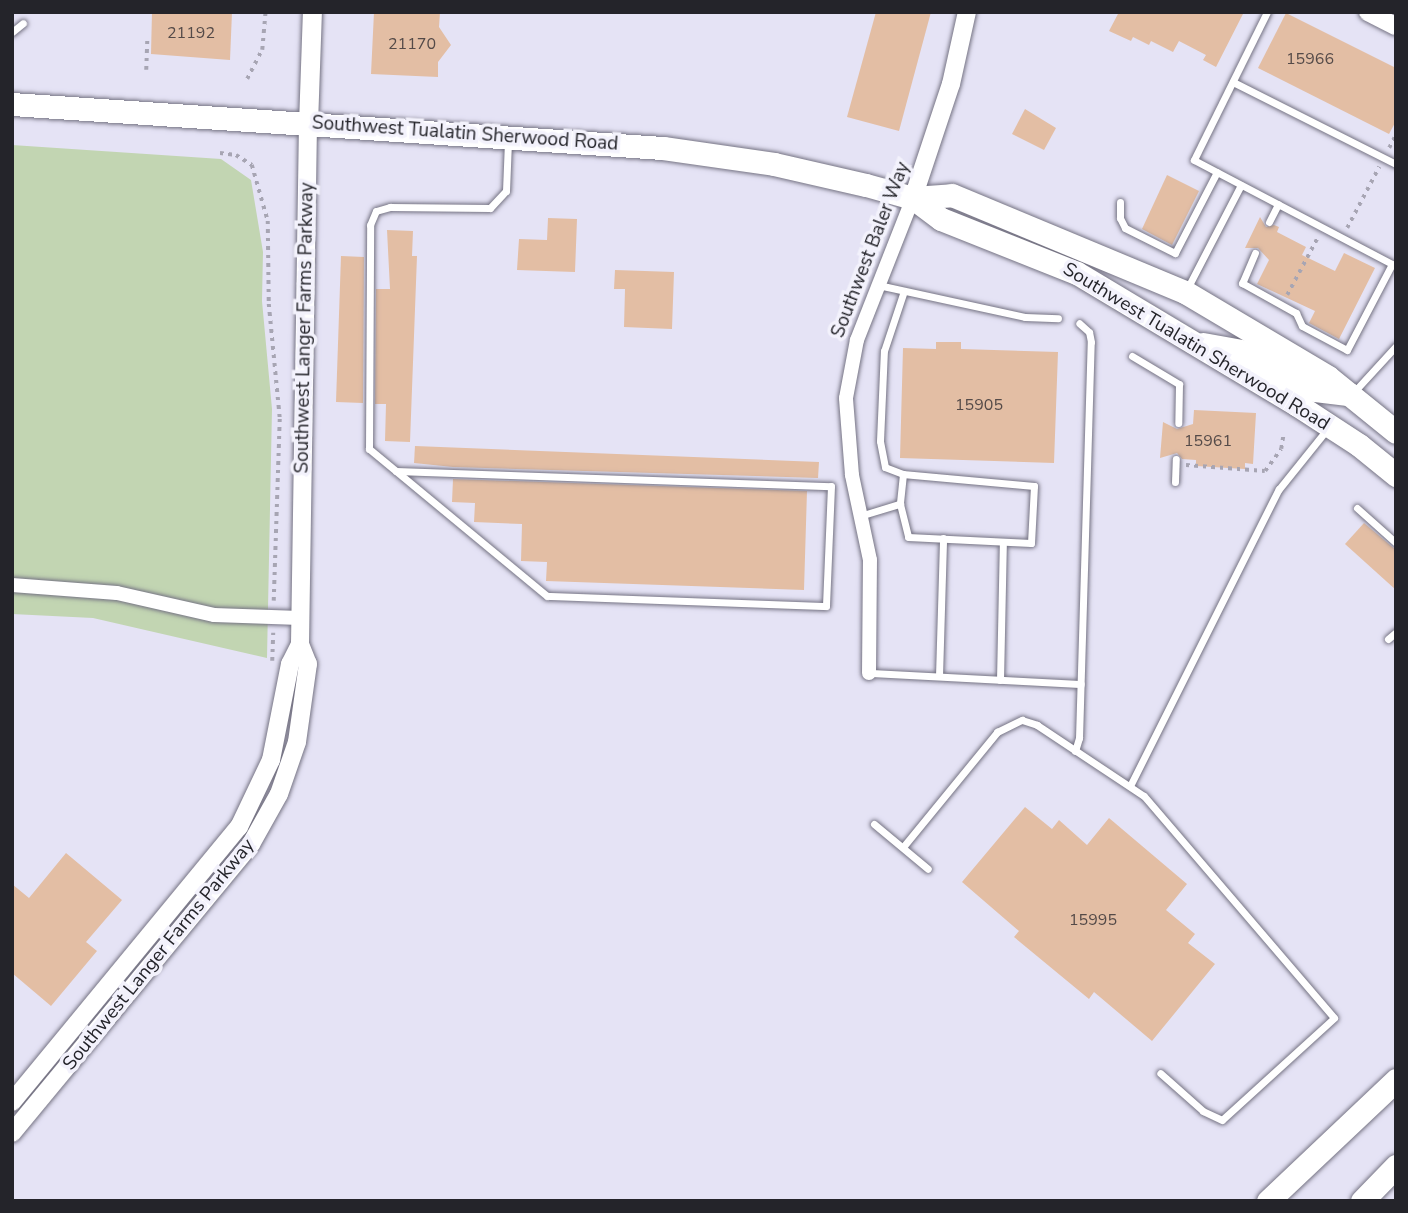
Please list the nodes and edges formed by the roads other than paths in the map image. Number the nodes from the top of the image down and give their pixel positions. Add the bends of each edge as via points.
1 (312, 12) edge
2 (967, 12) edge
3 (1267, 12) edge
4 (1368, 12) edge
5 (23, 23) dead end
6 (1396, 26) edge
7 (12, 32) edge
8 (1233, 82) junction
9 (12, 104) edge
10 (308, 124) junction
11 (509, 137) junction
12 (1396, 164) edge
13 (1217, 172) junction
14 (1241, 185) junction
15 (913, 198) junction
16 (1120, 202) dead end
17 (1278, 204) junction
18 (1269, 222) dead end
19 (1255, 253) dead end
20 (1394, 265) edge
21 (878, 285) junction
22 (904, 291) junction
23 (1185, 292) junction
24 (1058, 318) dead end
25 (1079, 323) dead end
26 (1196, 344) junction
27 (1396, 346) edge
28 (1132, 356) dead end
29 (1352, 394) junction
30 (1178, 423) dead end
31 (1329, 426) junction
32 (1396, 432) edge
33 (1176, 462) road end
34 (396, 471) junction
35 (903, 474) junction
36 (1396, 475) edge
37 (1175, 482) dead end
38 (900, 504) junction
39 (1357, 508) dead end
40 (863, 515) junction
41 (943, 538) junction
42 (1003, 542) junction
43 (1396, 543) edge
44 (12, 585) edge
45 (300, 618) junction
46 (1396, 632) edge
47 (1388, 639) dead end
48 (300, 644) junction
49 (869, 673) joint
50 (939, 676) junction
51 (1000, 680) junction
52 (1081, 684) junction
53 (1074, 751) junction
54 (1131, 784) junction
55 (873, 824) dead end
56 (903, 847) junction
57 (928, 869) dead end
58 (1160, 1073) dead end
59 (1396, 1080) edge
60 (12, 1102) edge
61 (12, 1133) edge
62 (1396, 1166) edge
63 (1268, 1201) edge
64 (1362, 1201) edge

1 - 10 main road, Southwest Langer Farms Parkway
2 - 15 street, Southwest Baler Way via 951,84
3 - 8 lane
4 - 6 street
5 - 7 lane
8 - 12 lane
8 - 13 lane via 1194,160
9 - 10 highway, Southwest Tualatin Sherwood Road
10 - 11 highway, Southwest Tualatin Sherwood Road
10 - 45 street, Southwest Langer Farms Parkway
11 - 15 highway, Southwest Tualatin Sherwood Road via 721,155
11 - 34 lane via 502,200 490,208 390,206 376,211 370,225 369,449
13 - 14 lane
13 - 16 lane via 1175,253 1125,228 1119,218
14 - 17 lane
14 - 23 lane
15 - 21 street, Southwest Baler Way
15 - 23 highway, Southwest Tualatin Sherwood Road via 952,195
15 - 26 highway, Southwest Tualatin Sherwood Road via 941,219 1077,273
17 - 18 lane
17 - 20 lane
19 - 20 lane via 1242,283 1296,313 1302,326 1347,350
21 - 22 lane
21 - 40 street, Southwest Baler Way via 857,340 846,398 852,475
22 - 24 lane via 1025,317
22 - 35 lane via 884,351 880,441 885,467
23 - 29 highway, Southwest Tualatin Sherwood Road via 1227,313
25 - 52 lane via 1089,332 1091,342
26 - 29 highway via 1222,344 1247,352 1315,390
26 - 31 highway, Southwest Tualatin Sherwood Road
27 - 29 lane
28 - 30 lane via 1179,384
29 - 32 highway, Southwest Tualatin Sherwood Road
31 - 36 highway, Southwest Tualatin Sherwood Road
31 - 54 lane via 1279,489
33 - 37 lane
34 - 34 lane via 547,596 826,606 831,486
35 - 38 lane
35 - 42 lane via 1034,486 1031,543
38 - 40 lane
38 - 41 lane via 908,537
39 - 43 lane
40 - 49 street, Southwest Baler Way via 870,560
41 - 42 lane
41 - 50 lane
42 - 51 lane
44 - 45 street via 117,593 214,615
45 - 48 street, Southwest Langer Farms Parkway
46 - 47 lane
48 - 60 street, Southwest Langer Farms Parkway via 290,664 271,760 239,827
48 - 61 street, Southwest Langer Farms Parkway via 308,664 302,719 290,766 260,830
49 - 50 lane
50 - 51 lane
51 - 52 lane
52 - 53 lane
53 - 54 lane
53 - 56 lane via 1037,725 1022,720 1008,724
54 - 58 lane via 1334,1018 1222,1121 1203,1111
55 - 56 lane
56 - 57 lane
59 - 63 highway
62 - 64 highway

